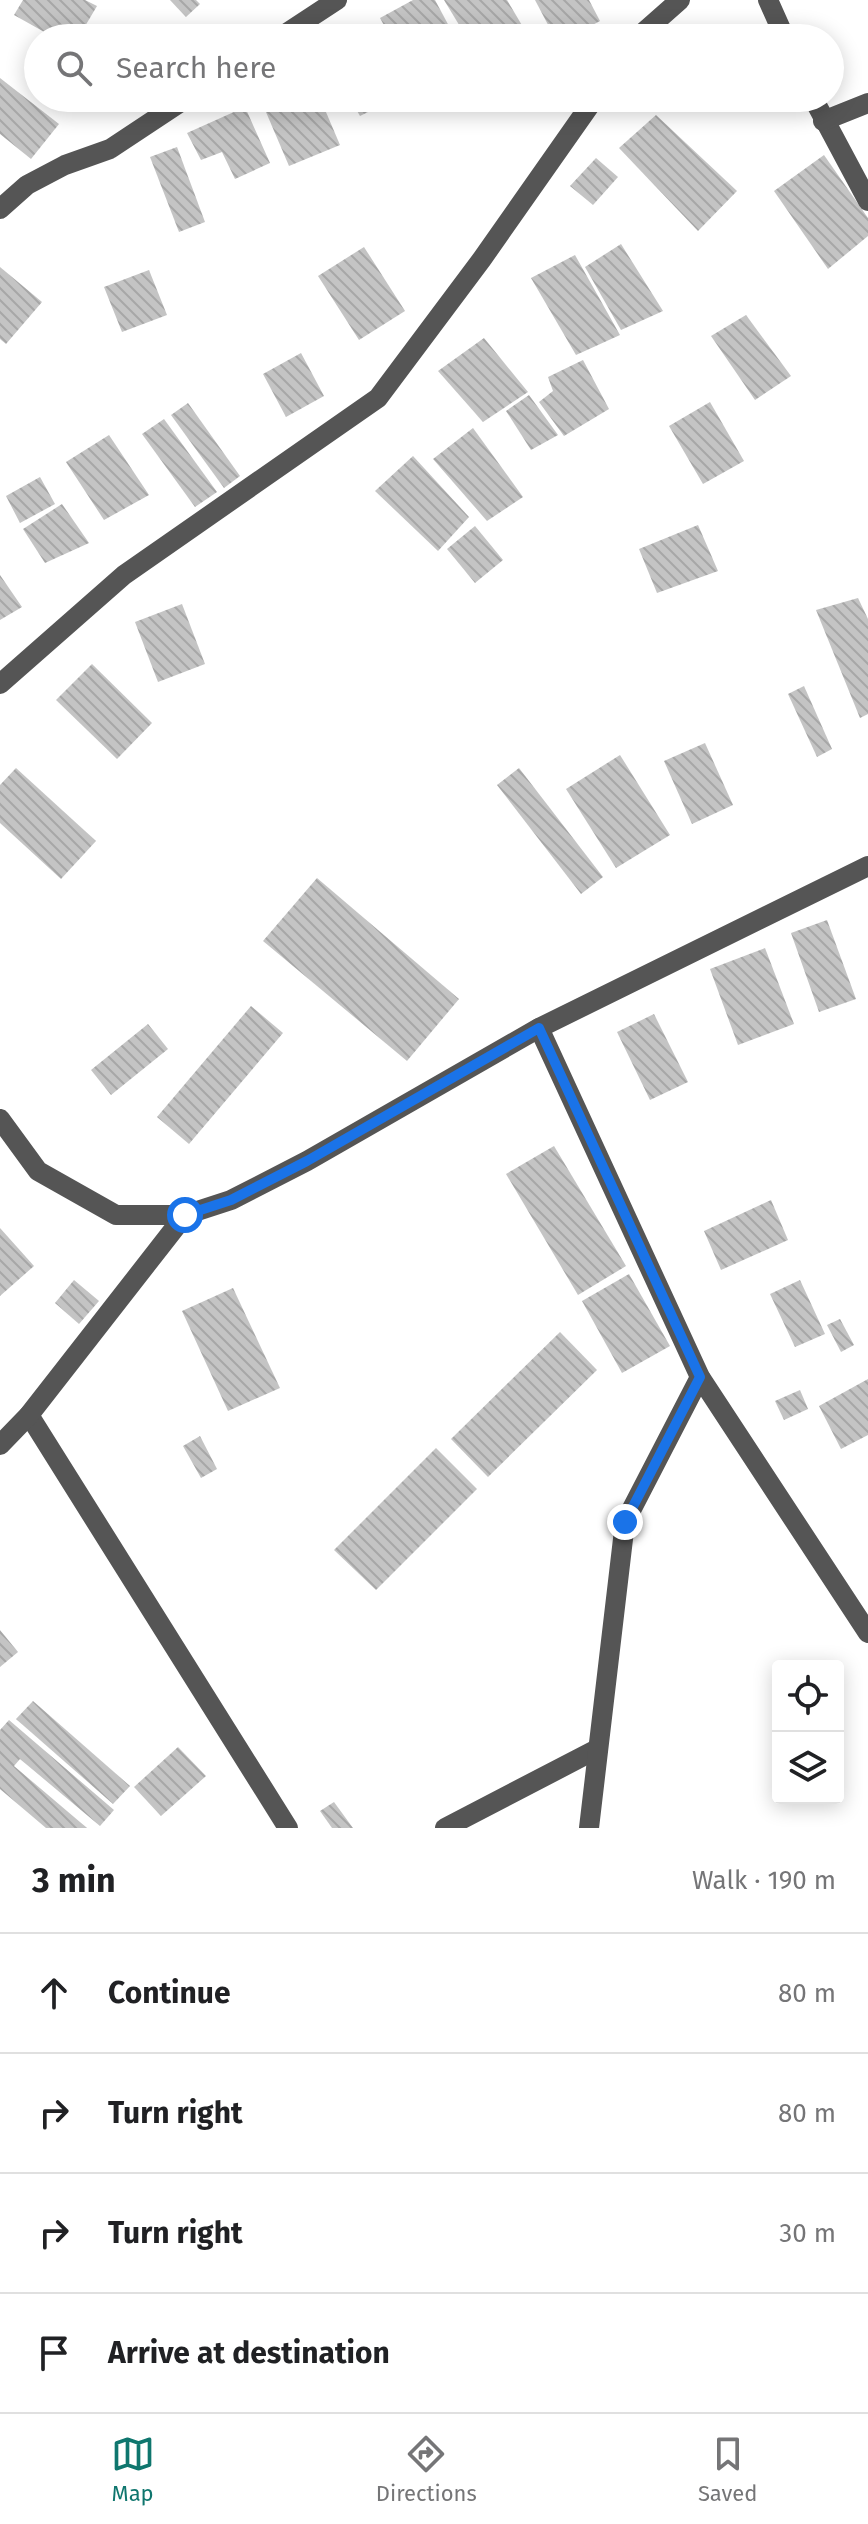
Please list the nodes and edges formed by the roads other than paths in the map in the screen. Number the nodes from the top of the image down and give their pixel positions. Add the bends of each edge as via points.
1 (337, 0) edge
2 (680, 0) edge
3 (768, 0) edge
4 (300, 24) edge
5 (653, 24) edge
6 (779, 24) edge
7 (868, 103) edge
8 (166, 112) edge
9 (585, 112) edge
10 (819, 112) edge
11 (823, 121) junction
12 (868, 201) edge
13 (0, 209) edge
14 (0, 684) edge
15 (868, 866) edge
16 (539, 1028) junction
17 (0, 1119) edge
18 (185, 1215) junction
19 (700, 1377) junction
20 (29, 1415) junction
21 (0, 1445) edge
22 (868, 1633) edge
23 (597, 1749) junction
24 (288, 1828) edge
25 (445, 1828) edge
26 (589, 1828) edge

1 - 4 street
2 - 5 street
3 - 6 street
7 - 11 street
8 - 13 street via 110,149 27,185
9 - 14 street via 378,398 124,575
10 - 11 street
11 - 12 street
15 - 16 street
16 - 18 street via 307,1161 231,1200
16 - 19 street
17 - 18 street via 38,1171 116,1215
18 - 20 street
19 - 22 street
19 - 23 street via 625,1522
20 - 21 street
20 - 24 street
23 - 25 street
23 - 26 street

